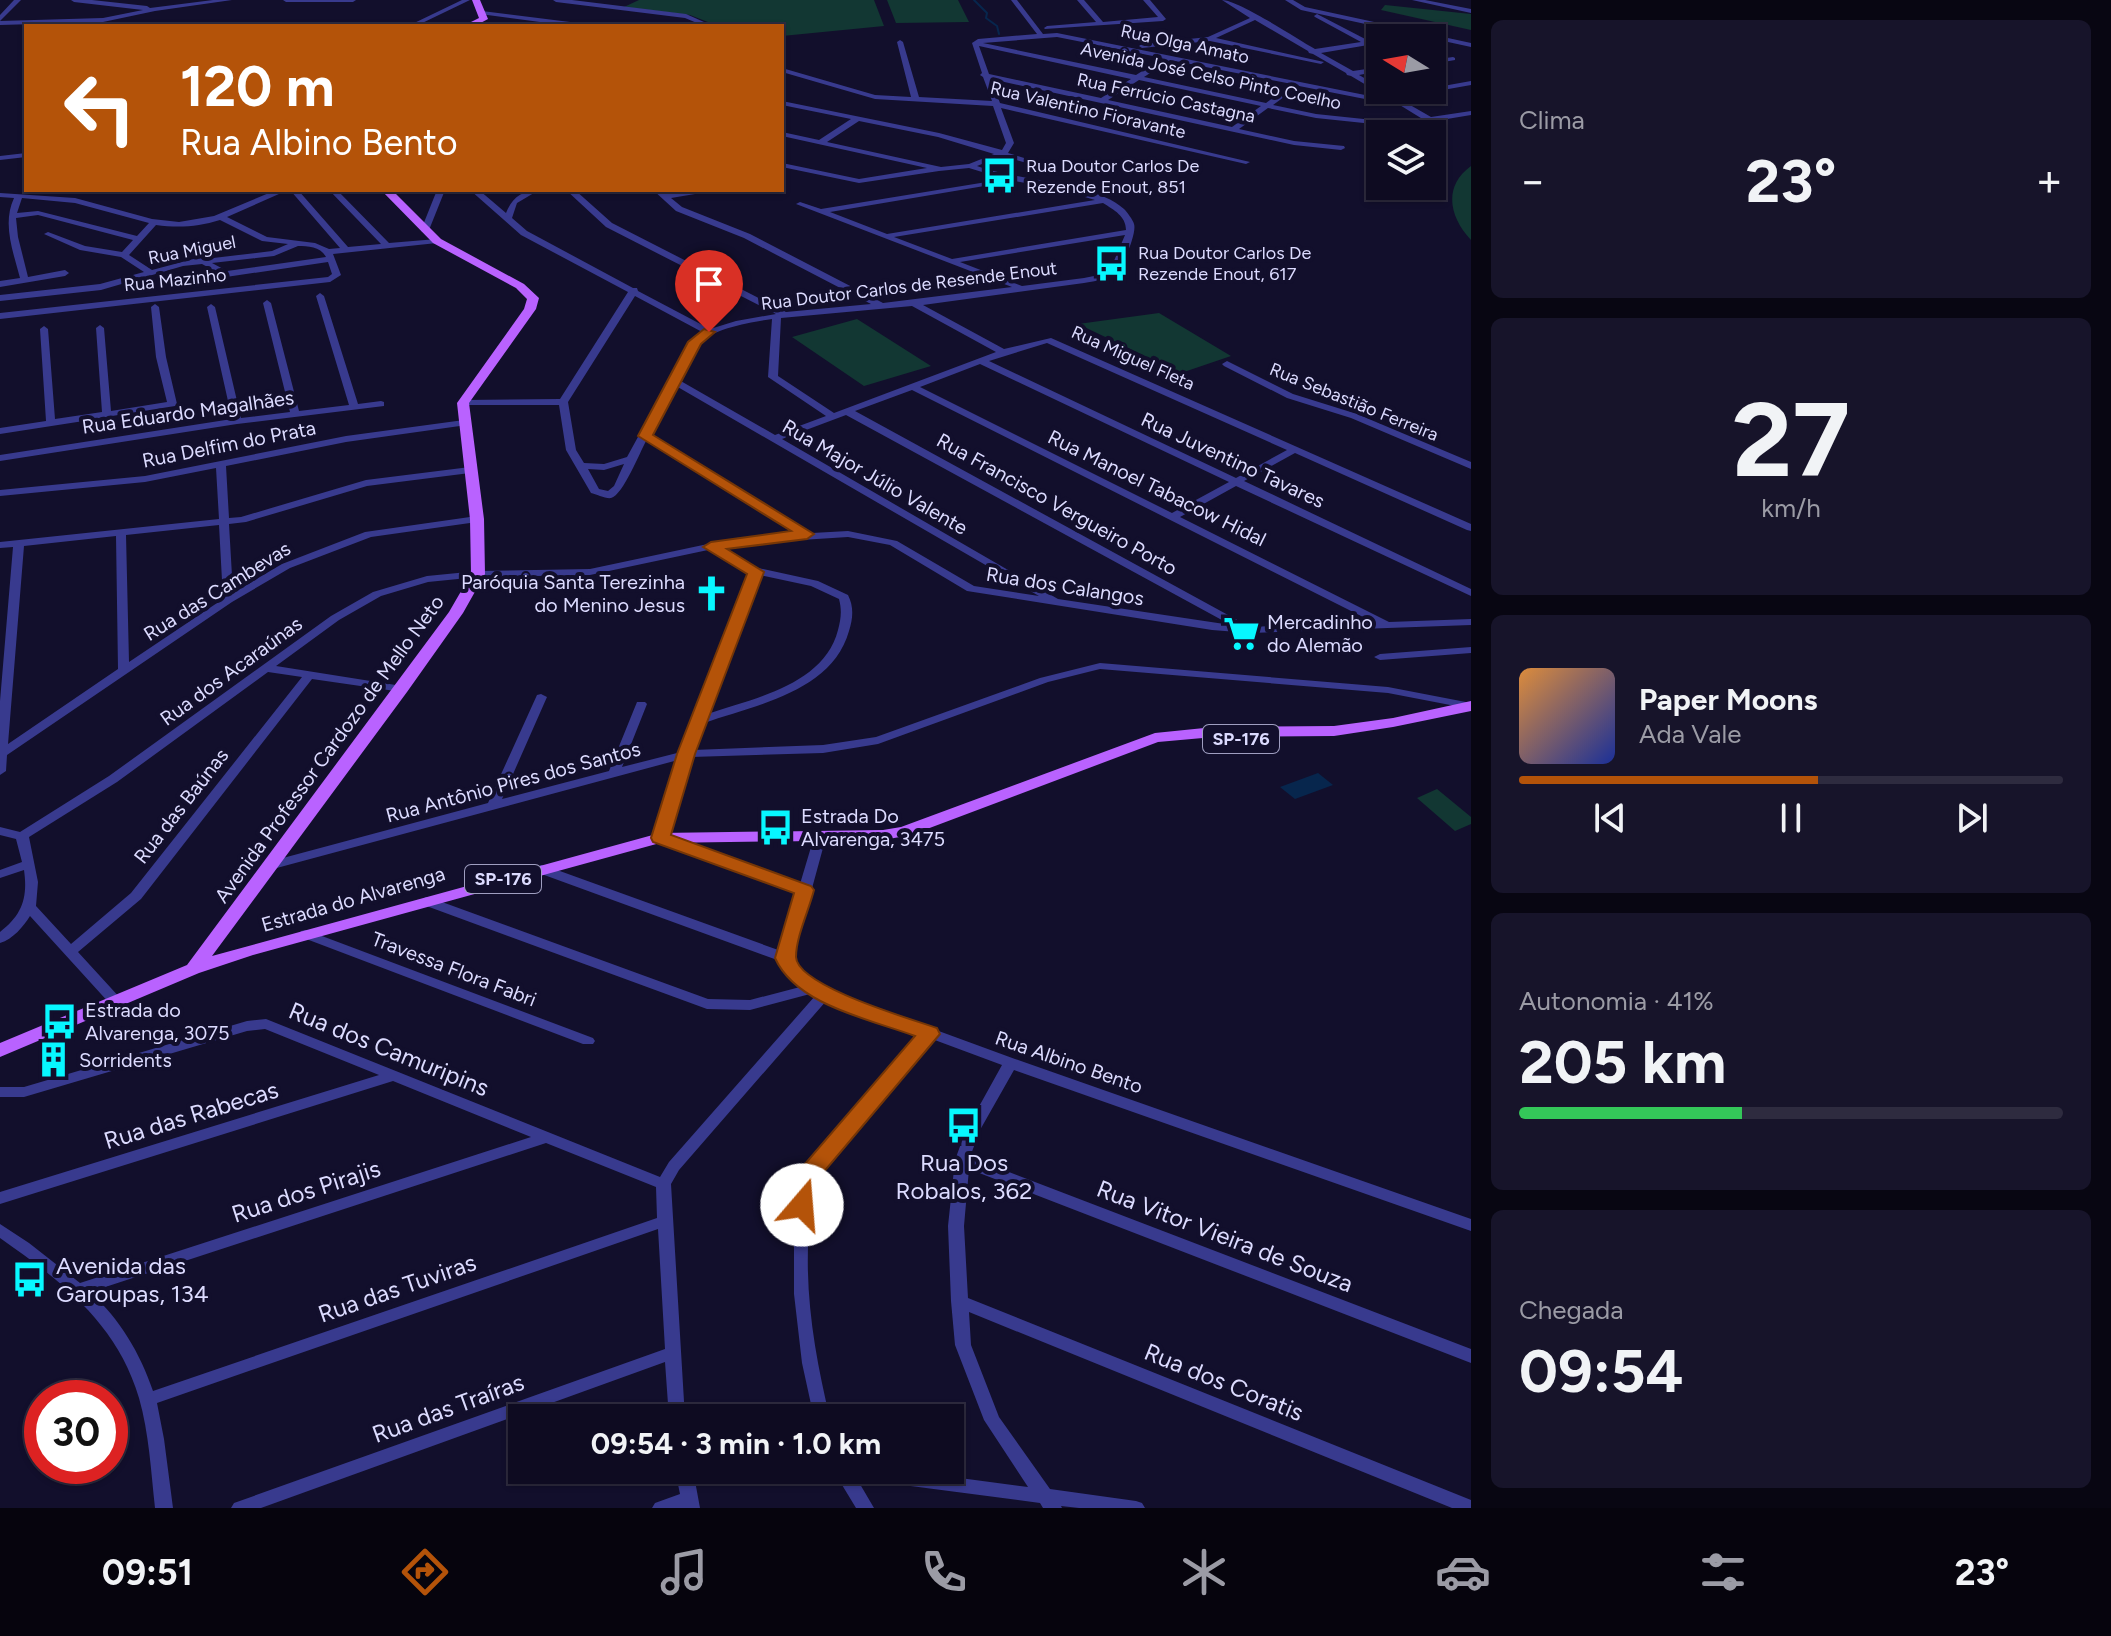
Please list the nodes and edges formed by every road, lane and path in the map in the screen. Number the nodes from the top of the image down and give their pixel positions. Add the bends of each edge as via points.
1 (18, 0) edge
2 (74, 0) edge
3 (229, 0) edge
4 (286, 0) edge
5 (353, 0) edge
6 (467, 0) edge
7 (476, 0) edge
8 (556, 0) edge
9 (1014, 0) edge
10 (1080, 0) edge
11 (1146, 0) edge
12 (1225, 0) edge
13 (1288, 0) edge
14 (1415, 0) edge
15 (155, 9) junction
16 (1303, 9) junction
17 (1471, 11) edge
18 (482, 13) junction
19 (1257, 17) junction
20 (0, 21) edge
21 (415, 24) edge
22 (473, 24) edge
23 (570, 24) edge
24 (706, 24) edge
25 (1101, 24) junction
26 (1372, 24) edge
27 (1038, 32) junction
28 (1209, 39) junction
29 (1446, 40) edge
30 (900, 42) dead end
31 (1366, 42) edge
32 (975, 43) junction
33 (1366, 43) edge
34 (1471, 45) edge
35 (1128, 48) junction
36 (1311, 52) junction
37 (1170, 57) junction
38 (1453, 59) dead end
39 (1446, 60) edge
40 (1332, 64) junction
41 (784, 71) edge
42 (1366, 71) edge
43 (1349, 74) junction
44 (984, 75) junction
45 (1137, 77) junction
46 (1299, 83) junction
47 (1471, 83) edge
48 (1366, 84) edge
49 (1446, 87) edge
50 (1366, 97) edge
51 (916, 100) junction
52 (1103, 100) junction
53 (784, 103) edge
54 (1402, 104) edge
55 (996, 105) junction
56 (1268, 106) junction
57 (1471, 113) edge
58 (858, 118) junction
59 (1430, 119) junction
60 (1234, 129) junction
61 (784, 134) edge
62 (821, 142) junction
63 (1341, 148) dead end
64 (1005, 152) junction
65 (24, 155) edge
66 (0, 158) edge
67 (1246, 162) dead end
68 (784, 165) edge
69 (970, 166) junction
70 (941, 169) junction
71 (1056, 169) dead end
72 (1019, 179) junction
73 (280, 192) edge
74 (296, 192) edge
75 (335, 192) edge
76 (388, 192) edge
77 (440, 192) edge
78 (476, 192) edge
79 (517, 192) edge
80 (532, 192) edge
81 (572, 192) edge
82 (660, 193) edge
83 (0, 195) edge
84 (19, 196) junction
85 (1104, 200) junction
86 (514, 202) junction
87 (800, 204) dead end
88 (821, 211) junction
89 (11, 216) junction
90 (222, 218) junction
91 (507, 220) junction
92 (154, 222) junction
93 (425, 230) junction
94 (1130, 232) junction
95 (48, 234) dead end
96 (887, 236) junction
97 (137, 238) junction
98 (437, 241) junction
99 (295, 244) junction
100 (386, 245) junction
101 (345, 249) junction
102 (124, 255) junction
103 (330, 256) junction
104 (201, 260) junction
105 (952, 260) junction
106 (65, 273) dead end
107 (151, 273) junction
108 (25, 280) junction
109 (0, 284) edge
110 (1022, 288) junction
111 (634, 290) junction
112 (320, 296) dead end
113 (0, 298) edge
114 (267, 303) dead end
115 (915, 304) junction
116 (881, 306) junction
117 (155, 307) dead end
118 (211, 307) dead end
119 (0, 316) edge
120 (782, 317) junction
121 (100, 328) dead end
122 (44, 329) dead end
123 (709, 332) junction
124 (1003, 352) junction
125 (980, 360) junction
126 (1227, 364) dead end
127 (674, 381) junction
128 (912, 386) junction
129 (563, 402) junction
130 (463, 403) junction
131 (381, 404) dead end
132 (354, 407) junction
133 (847, 411) junction
134 (295, 414) junction
135 (833, 416) junction
136 (107, 417) junction
137 (237, 421) junction
138 (464, 423) junction
139 (51, 424) junction
140 (0, 431) edge
141 (645, 436) junction
142 (773, 439) junction
143 (1295, 449) junction
144 (0, 458) edge
145 (631, 459) junction
146 (221, 465) junction
147 (581, 466) junction
148 (1471, 466) edge
149 (470, 470) junction
150 (1238, 482) junction
151 (0, 493) edge
152 (1174, 516) junction
153 (477, 519) junction
154 (222, 522) junction
155 (1471, 528) edge
156 (121, 532) junction
157 (807, 534) junction
158 (19, 543) junction
159 (0, 545) edge
160 (711, 547) junction
161 (756, 572) junction
162 (478, 574) junction
163 (1471, 593) edge
164 (228, 600) junction
165 (1059, 604) junction
166 (1471, 622) edge
167 (1385, 624) junction
168 (1250, 630) junction
169 (1471, 650) edge
170 (1380, 657) dead end
171 (266, 668) junction
172 (124, 671) junction
173 (310, 674) junction
174 (402, 689) junction
175 (541, 697) dead end
176 (641, 704) dead end
177 (1470, 706) edge
178 (698, 721) junction
179 (1, 754) edge
180 (686, 754) junction
181 (0, 771) edge
182 (614, 773) junction
183 (493, 807) junction
184 (0, 831) edge
185 (22, 836) junction
186 (820, 837) junction
187 (660, 838) junction
188 (29, 864) junction
189 (273, 865) junction
190 (541, 869) junction
191 (0, 874) edge
192 (804, 890) junction
193 (426, 901) junction
194 (31, 909) junction
195 (306, 934) junction
196 (0, 939) edge
197 (71, 951) junction
198 (786, 958) junction
199 (193, 969) junction
200 (818, 992) junction
201 (116, 1002) junction
202 (929, 1034) junction
203 (588, 1041) dead end
204 (0, 1050) edge
205 (1010, 1063) junction
206 (395, 1075) junction
207 (0, 1092) edge
208 (546, 1137) junction
209 (962, 1160) junction
210 (663, 1184) junction
211 (0, 1198) edge
212 (662, 1222) junction
213 (1471, 1225) edge
214 (0, 1230) edge
215 (80, 1289) junction
216 (959, 1301) junction
217 (672, 1353) junction
218 (1471, 1356) edge
219 (148, 1399) junction
220 (676, 1404) edge
221 (819, 1404) edge
222 (851, 1484) edge
223 (933, 1484) edge
224 (1049, 1502) edge
225 (690, 1503) edge
226 (164, 1508) edge
227 (240, 1508) edge
228 (661, 1508) edge
229 (865, 1508) edge
230 (1136, 1508) edge
231 (1471, 1508) edge

1 - 20 street
2 - 15 street
3 - 15 street
4 - 5 street
6 - 21 street
7 - 18 main road
8 - 24 street
9 - 27 street
10 - 25 street
11 - 25 street via 1163,19
12 - 19 street
13 - 16 street
14 - 17 street
15 - 20 street via 103,20
16 - 26 street
16 - 31 street
18 - 22 main road via 482,21
18 - 23 street
19 - 28 street
19 - 36 street
25 - 27 street
27 - 32 street, Rua Olga Amato
27 - 35 street, Rua Olga Amato
28 - 35 street
28 - 40 street
29 - 34 street
30 - 51 street
32 - 44 street
32 - 45 street, Avenida José Celso Pinto Coelho
33 - 36 street
35 - 37 street, Rua Olga Amato
36 - 40 street
37 - 45 street
37 - 46 street, Rua Olga Amato
38 - 39 street
40 - 43 street
41 - 51 street, Rua Valentino Fioravante via 865,95
42 - 43 street
43 - 48 street
44 - 52 street, Rua Ferrúcio Castagna
44 - 55 street
45 - 52 street
45 - 56 street, Avenida José Celso Pinto Coelho
46 - 50 street, Rua Olga Amato
46 - 56 street
47 - 49 street
51 - 55 street, Rua Valentino Fioravante
52 - 60 street, Rua Ferrúcio Castagna
53 - 58 street
54 - 59 street
55 - 64 street via 1010,143
55 - 67 street, Rua Valentino Fioravante
56 - 59 street, Avenida José Celso Pinto Coelho via 1413,126 1434,125
56 - 60 street
57 - 59 street
58 - 62 street
58 - 64 street
60 - 63 street, Rua Ferrúcio Castagna
61 - 62 street
62 - 70 street
64 - 69 street
64 - 71 street
65 - 66 street
68 - 70 street via 859,181
69 - 70 street
69 - 72 street
72 - 85 street
72 - 88 street
73 - 90 street
74 - 101 street
75 - 100 street
76 - 93 main road
77 - 93 street
78 - 91 street
79 - 86 street
80 - 86 street
81 - 120 street via 609,225
82 - 116 street via 686,212 747,236
83 - 84 street
84 - 89 street
84 - 92 street via 75,200
85 - 94 street via 1129,219
85 - 96 street
86 - 91 street
87 - 88 street
88 - 96 street
89 - 97 street via 38,213
89 - 108 street
90 - 92 street via 187,225
90 - 99 street via 265,239
91 - 111 street via 532,239
92 - 97 street
93 - 98 main road
94 - 105 street
94 - 110 street, Rua Doutor Carlos de Resende Enout via 1110,274
95 - 102 street via 83,248
96 - 105 street
97 - 102 street
98 - 100 street
98 - 130 main road via 520,286 534,300
99 - 103 street via 315,245
99 - 104 street, Rua Miguel via 274,253
100 - 101 street
101 - 103 street
102 - 107 street
103 - 104 street via 226,274
103 - 119 street, Rua Mazinho via 337,275 330,279
104 - 107 street, Rua Miguel
105 - 110 street
106 - 108 street
107 - 113 street, Rua Miguel via 82,291
108 - 109 street
110 - 115 street, Rua Doutor Carlos de Resende Enout
111 - 123 street
111 - 129 street
112 - 132 street
114 - 134 street
115 - 116 street, Rua Doutor Carlos de Resende Enout
115 - 124 street
116 - 120 street, Rua Doutor Carlos de Resende Enout
117 - 136 street via 173,403
118 - 137 street
120 - 123 street, Rua Doutor Carlos de Resende Enout
120 - 135 street via 773,377
121 - 136 street
122 - 139 street
123 - 127 street via 695,342
124 - 125 street, Rua Miguel Fleta
124 - 143 street, Rua Miguel Fleta via 1042,340 1061,343
125 - 128 street, Rua Miguel Fleta
125 - 150 street, Rua Juventino Tavares
126 - 148 street, Rua Sebastião Ferreira via 1290,396 1354,416
127 - 141 street
127 - 142 street, Rua Major Júlio Valente
128 - 133 street, Rua Miguel Fleta
128 - 152 street, Rua Manoel Tabacow Hidal
129 - 130 street
129 - 147 street via 571,450
130 - 138 main road
131 - 132 street, Rua Eduardo Magalhães
132 - 134 street, Rua Eduardo Magalhães
133 - 135 street, Rua Miguel Fleta
133 - 168 street, Rua Francisco Vergueiro Porto
134 - 137 street, Rua Eduardo Magalhães
135 - 142 street, Rua Miguel Fleta
136 - 139 street
137 - 144 street, Rua Eduardo Magalhães
138 - 146 street, Rua Delfim do Prata via 346,439
138 - 149 main road
139 - 140 street
141 - 145 street
141 - 157 street
142 - 165 street, Rua Major Júlio Valente
143 - 150 street
143 - 155 street, Rua Miguel Fleta
145 - 147 street via 604,467
145 - 147 street via 610,495 595,491
146 - 151 street, Rua Delfim do Prata via 145,479
146 - 154 street
149 - 153 main road
149 - 154 street via 366,483
150 - 152 street
150 - 163 street, Rua Juventino Tavares
152 - 167 street, Rua Manoel Tabacow Hidal
153 - 162 main road
153 - 164 street, Rua das Cambevas via 405,526 339,543
154 - 156 street
154 - 164 street
156 - 158 street
156 - 172 street
157 - 160 street, Rua dos Calangos
157 - 165 street, Rua dos Calangos via 879,538 962,586
158 - 159 street
158 - 179 street
160 - 161 street
160 - 162 street, Rua dos Calangos via 590,572
161 - 178 street
161 - 178 street via 814,583 844,597 848,616 837,652 808,678
162 - 171 street, Rua dos Acaraúnas via 427,579 377,594
162 - 174 main road, Avenida Professor Cardozo de Mello Neto
164 - 172 street, Rua das Cambevas
165 - 168 street, Rua dos Calangos
166 - 167 street, Rua dos Calangos
167 - 168 street, Rua dos Calangos
169 - 170 street
171 - 173 street
171 - 185 street, Rua dos Acaraúnas via 113,779
172 - 179 street, Rua das Cambevas
173 - 174 street
173 - 197 street, Rua das Baúnas via 136,896
174 - 189 main road, Avenida Professor Cardozo de Mello Neto
175 - 183 street
176 - 182 street
177 - 180 street, Rua Antônio Pires dos Santos via 1388,690 1100,666 849,746
177 - 186 main road, Estrada do Alvarenga / SP-176 via 1355,737 1186,741 1055,773 905,831
178 - 180 street
179 - 181 street
180 - 182 street, Rua Antônio Pires dos Santos
180 - 187 street
182 - 183 street, Rua Antônio Pires dos Santos
183 - 189 street, Rua Antônio Pires dos Santos
184 - 185 street
185 - 188 street
186 - 187 main road, Estrada do Alvarenga / SP-176
186 - 192 street
187 - 190 main road, Estrada do Alvarenga / SP-176
187 - 192 street
188 - 191 street
188 - 194 street
189 - 199 main road, Avenida Professor Cardozo de Mello Neto
190 - 193 main road, Estrada do Alvarenga / SP-176
190 - 198 street
192 - 198 street
193 - 195 main road, Estrada do Alvarenga / SP-176
193 - 200 street via 707,1004 750,1005
194 - 196 street
194 - 197 street
195 - 199 main road, Estrada do Alvarenga / SP-176
195 - 203 street, Travessa Flora Fabri
197 - 201 street
198 - 200 street, Rua Albino Bento via 792,972
199 - 201 main road, Estrada do Alvarenga / SP-176
200 - 202 street, Rua Albino Bento
200 - 210 street
201 - 204 main road, Estrada do Alvarenga / SP-176
202 - 205 street, Rua Albino Bento
202 - 221 street via 812,1171 804,1189 808,1351
205 - 209 street
205 - 213 street, Rua Albino Bento
206 - 207 street, Rua dos Camuripins via 274,1026 257,1024 24,1092
206 - 208 street, Rua dos Camuripins
206 - 211 street, Rua das Rabecas
208 - 210 street, Rua dos Camuripins
208 - 215 street, Rua dos Pirajis
209 - 216 street via 956,1226
209 - 218 street, Rua Vitor Vieira de Souza
210 - 212 street
212 - 217 street
212 - 219 street, Rua das Tuviras
214 - 215 street
215 - 219 street via 105,1313 135,1362
216 - 224 street via 963,1345 977,1387 992,1420
216 - 231 street, Rua dos Coratis
217 - 220 street
217 - 227 street, Rua das Traíras
219 - 226 street
222 - 229 street
223 - 224 street
224 - 230 street
225 - 228 street

